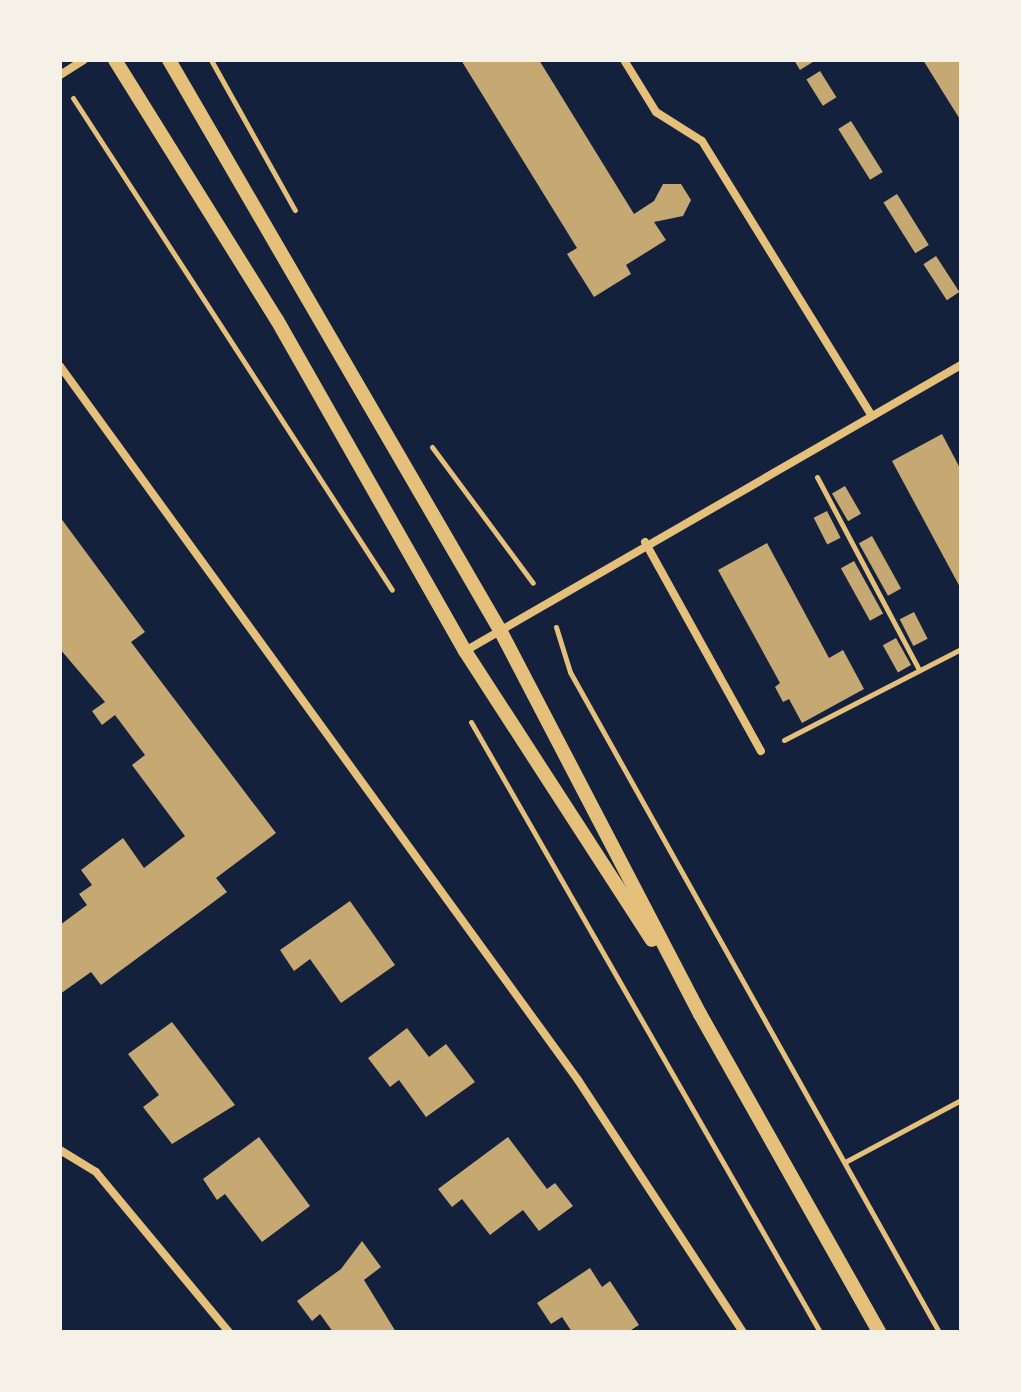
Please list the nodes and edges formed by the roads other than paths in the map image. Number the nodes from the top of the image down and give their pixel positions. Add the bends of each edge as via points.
1 (84, 60) edge
2 (115, 60) edge
3 (169, 60) edge
4 (624, 60) edge
5 (60, 75) edge
6 (961, 365) edge
7 (60, 366) edge
8 (871, 415) junction
9 (645, 542) junction
10 (500, 630) junction
11 (465, 651) junction
12 (761, 751) road end
13 (700, 1014) junction
14 (60, 1150) edge
15 (229, 1332) edge
16 (743, 1332) edge
17 (879, 1332) edge

1 - 5 street
2 - 11 street via 277,320
3 - 10 street
4 - 8 street via 656,112 702,141
6 - 8 street
7 - 16 street via 578,1080
8 - 9 street
9 - 10 street
9 - 12 street
10 - 11 street
10 - 13 street
11 - 13 street
13 - 17 street
14 - 15 street via 96,1172

